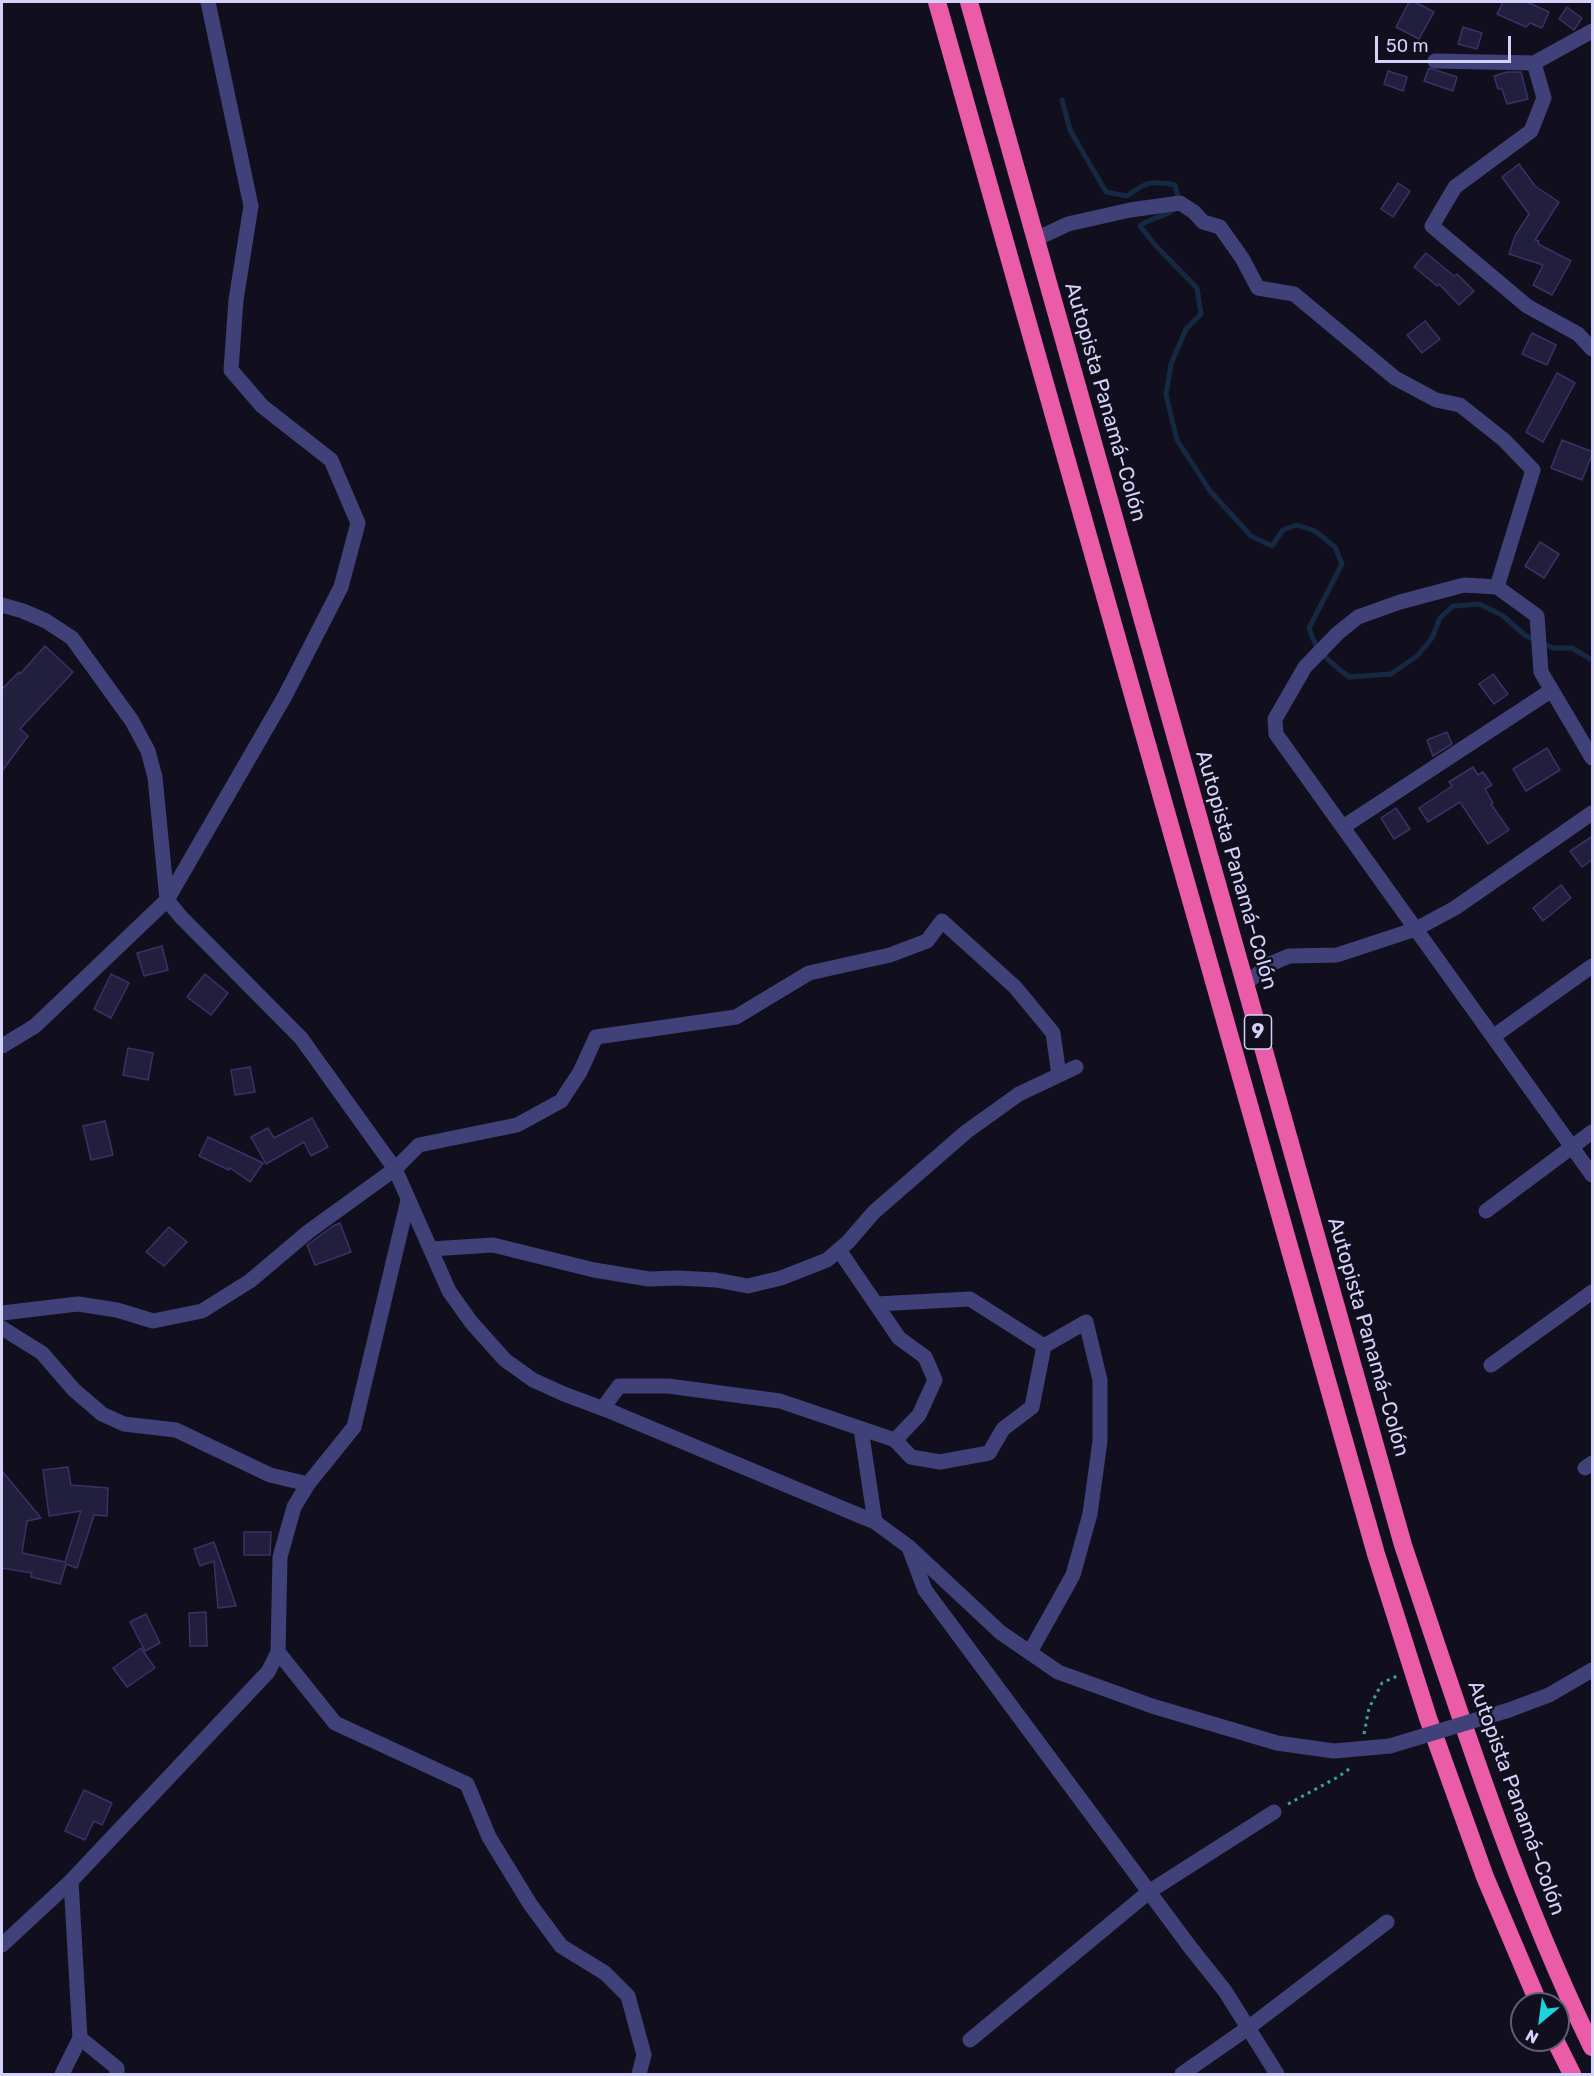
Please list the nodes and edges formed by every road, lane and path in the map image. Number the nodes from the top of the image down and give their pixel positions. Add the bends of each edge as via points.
1 (208, 2) edge
2 (937, 2) edge
3 (969, 2) edge
4 (1593, 32) edge
5 (1435, 61) dead end
6 (1534, 63) junction
7 (1035, 240) junction
8 (1593, 349) edge
9 (1497, 587) junction
10 (2, 605) edge
11 (1552, 690) junction
12 (1593, 758) edge
13 (1593, 813) edge
14 (1342, 827) junction
15 (167, 900) junction
16 (1416, 929) junction
17 (1593, 966) edge
18 (1245, 984) junction
19 (1494, 1036) junction
20 (2, 1046) edge
21 (1076, 1067) dead end
22 (1059, 1075) junction
23 (1593, 1132) edge
24 (1573, 1145) junction
25 (395, 1169) junction
26 (1593, 1175) edge
27 (408, 1200) junction
28 (1486, 1211) dead end
29 (431, 1249) junction
30 (839, 1250) junction
31 (1593, 1292) edge
32 (876, 1304) junction
33 (2, 1313) edge
34 (2, 1328) edge
35 (1044, 1346) junction
36 (1491, 1365) dead end
37 (603, 1408) junction
38 (861, 1429) junction
39 (895, 1440) junction
40 (308, 1484) junction
41 (875, 1522) junction
42 (909, 1547) junction
43 (278, 1652) junction
44 (1030, 1652) junction
45 (1593, 1670) edge
46 (1413, 1672) junction
47 (1361, 1748) junction
48 (1355, 1765) dead end
49 (1274, 1812) joint
50 (71, 1881) junction
51 (1150, 1891) junction
52 (1387, 1922) dead end
53 (2, 1945) edge
54 (1534, 1992) edge
55 (1248, 2028) junction
56 (80, 2038) junction
57 (970, 2040) dead end
58 (1593, 2047) edge
59 (1562, 2052) edge
60 (62, 2074) edge
61 (117, 2074) edge
62 (639, 2074) edge
63 (1182, 2074) edge
64 (1277, 2074) edge
65 (1572, 2074) edge

1 - 15 street via 251,206 236,300 231,370 262,406 331,460 358,523 341,587 285,696
2 - 46 highway, 9 via 1376,1554
3 - 7 highway, Autopista Panamá–Colón / 9
4 - 6 street
5 - 6 street
6 - 8 street via 1544,98 1531,130 1455,188 1432,226 1527,306 1578,334
7 - 9 street via 1068,224 1179,203 1203,222 1220,227 1258,288 1294,294 1395,378 1436,400 1460,405 1504,440 1533,470
7 - 18 highway, Autopista Panamá–Colón / 9
9 - 11 street via 1537,616 1541,672
9 - 14 street via 1464,585 1358,617 1305,667 1275,719 1276,734
10 - 15 street via 46,621 72,638 132,721 148,751 155,777
11 - 12 street
11 - 14 street
13 - 16 street via 1455,909
14 - 16 street
15 - 20 street via 35,1026
15 - 25 street via 301,1038
16 - 18 street via 1337,955 1289,957 1270,964
16 - 19 street
17 - 19 street
18 - 58 highway, Autopista Panamá–Colón / 9 via 1403,1545 1515,1869
19 - 24 street
21 - 22 street
22 - 25 street via 1053,1033 1015,987 942,921 927,941 890,955 808,973 736,1017 596,1036 561,1101 517,1125 419,1145
22 - 30 street via 1019,1094 966,1132 874,1212
23 - 24 street
24 - 26 street
24 - 28 street
25 - 27 street
25 - 33 street via 308,1232 250,1281 202,1311 153,1320 78,1304
27 - 29 street
27 - 40 street via 354,1427
29 - 30 street via 493,1245 649,1279 748,1286 818,1264
29 - 37 street via 449,1291 505,1360 533,1380
30 - 32 street
31 - 36 street
32 - 35 street via 970,1299
32 - 39 street via 899,1338 925,1356 935,1380 919,1415
34 - 40 street via 42,1353 74,1390 102,1414 124,1424 176,1430 270,1475
35 - 39 street via 1032,1407 1003,1429 989,1453 940,1462 911,1457
35 - 44 street via 1086,1322 1100,1380 1100,1441 1090,1514 1073,1575
37 - 38 street via 618,1386 668,1386 780,1401
37 - 41 street
38 - 39 street
38 - 41 street
40 - 43 street via 294,1508 280,1557
41 - 42 street
42 - 44 street via 1000,1632
42 - 51 street via 925,1590
43 - 50 street via 268,1672
43 - 62 street via 335,1723 467,1784 489,1837 530,1905 561,1946 605,1973 628,1996 644,2055
44 - 47 street via 1058,1672 1152,1706 1277,1743 1334,1750
45 - 47 street, bridge via 1549,1695 1509,1710 1390,1746
46 - 47 path via 1382,1683 1369,1708
46 - 54 highway, 9 via 1485,1877
48 - 49 path
49 - 51 street
50 - 53 street
50 - 56 street
51 - 55 street via 1225,1990
51 - 57 street
52 - 55 street
55 - 63 street
55 - 64 street
56 - 60 street
56 - 61 street via 117,2068
59 - 65 highway

